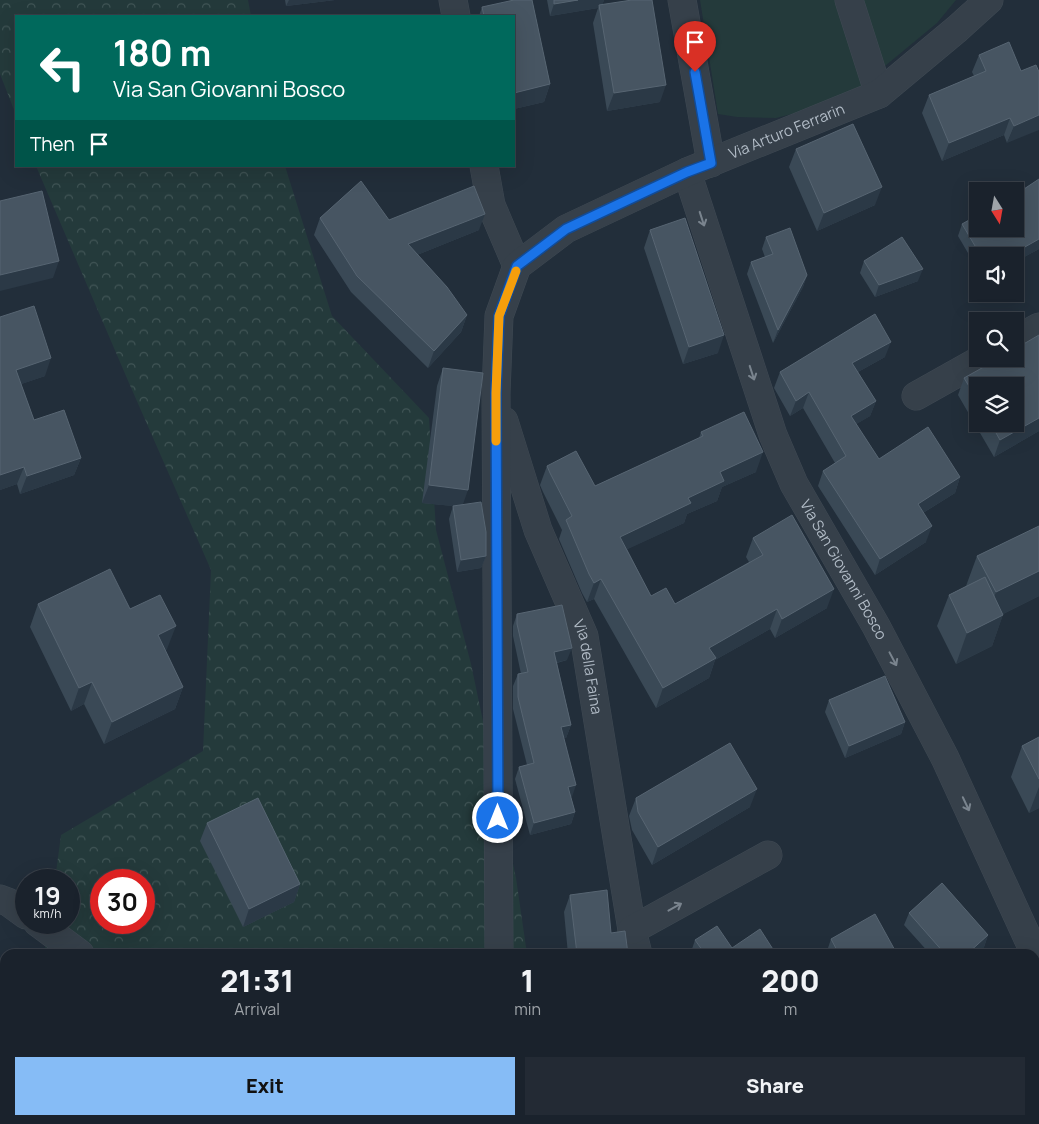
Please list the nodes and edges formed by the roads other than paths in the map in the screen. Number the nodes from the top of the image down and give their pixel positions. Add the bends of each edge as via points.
1 (452, 0) edge
2 (682, 0) edge
3 (849, 0) edge
4 (989, 0) edge
5 (456, 15) edge
6 (879, 94) junction
7 (484, 167) edge
8 (699, 167) junction
9 (517, 266) junction
10 (1039, 327) edge
11 (1024, 335) edge
12 (969, 366) edge
13 (496, 393) junction
14 (916, 396) dead end
15 (768, 855) dead end
16 (0, 899) edge
17 (15, 907) edge
18 (52, 934) edge
19 (636, 942) edge
20 (73, 949) edge
21 (499, 949) edge
22 (1033, 949) edge

1 - 5 street
2 - 8 street, Via San Giovanni Bosco
3 - 6 street
4 - 6 street, Via Arturo Ferrarin
6 - 8 street, Via Arturo Ferrarin
7 - 9 street via 491,205
8 - 9 street, Via Arturo Ferrarin via 566,229
8 -> 22 street, Via San Giovanni Bosco via 773,435 787,468 876,626 945,758
9 - 13 street via 499,316
10 - 11 street
12 - 14 street
13 - 19 street, Via della Faina via 538,530 584,636
13 - 21 street
19 -> 15 street
16 - 17 street
18 - 20 street

